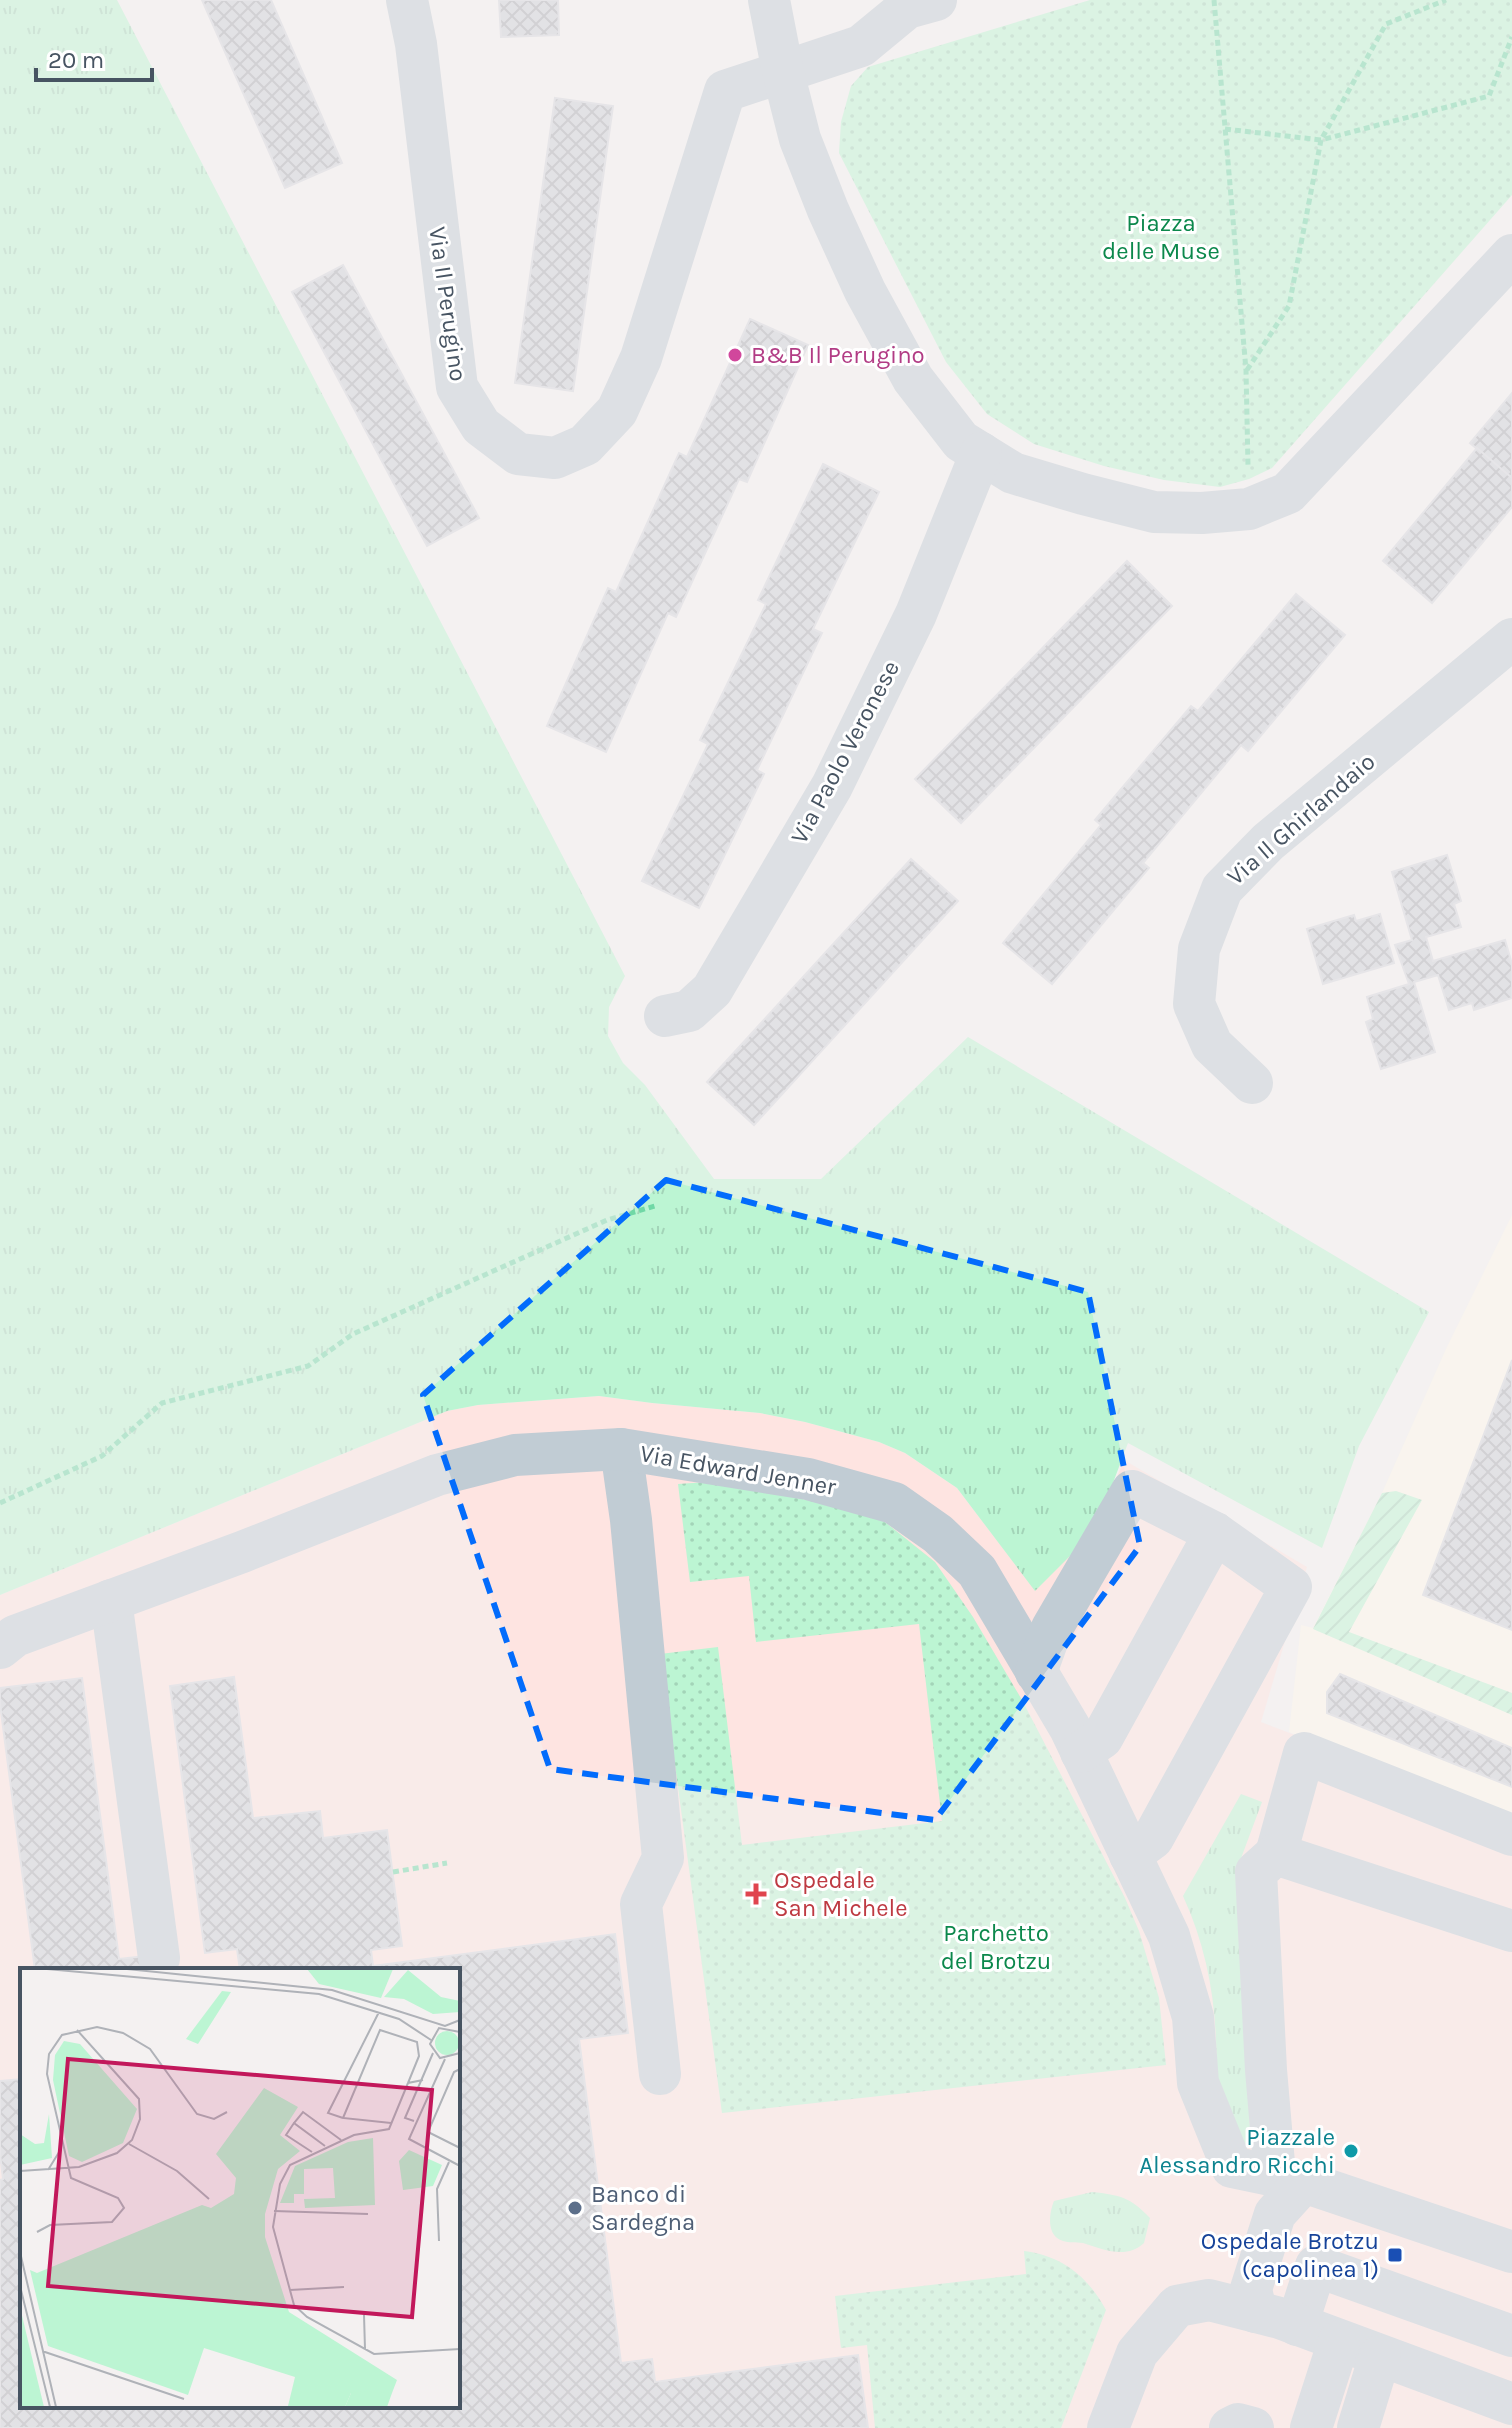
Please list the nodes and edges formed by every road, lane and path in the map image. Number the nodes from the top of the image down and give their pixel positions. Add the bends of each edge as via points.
1 (407, 0) edge
2 (769, 0) edge
3 (1214, 0) edge
4 (1446, 0) edge
5 (909, 3) edge
6 (1512, 37) edge
7 (783, 72) junction
8 (1225, 129) junction
9 (1321, 140) junction
10 (1512, 255) edge
11 (1246, 370) junction
12 (981, 453) junction
13 (1249, 509) junction
14 (1512, 639) edge
15 (665, 1016) dead end
16 (1252, 1083) dead end
17 (655, 1206) dead end
18 (621, 1449) junction
19 (0, 1503) edge
20 (1215, 1533) junction
21 (111, 1600) junction
22 (0, 1648) edge
23 (1036, 1672) junction
24 (1081, 1752) junction
25 (1512, 1835) edge
26 (1276, 1854) junction
27 (1130, 1855) junction
28 (447, 1863) dead end
29 (393, 1872) dead end
30 (1512, 1931) edge
31 (159, 1958) dead end
32 (660, 2074) dead end
33 (1290, 2178) junction
34 (1512, 2252) edge
35 (1256, 2312) junction
36 (1297, 2325) junction
37 (1512, 2336) edge
38 (1339, 2341) junction
39 (1380, 2356) junction
40 (1512, 2404) edge
41 (1108, 2428) edge
42 (1230, 2428) edge
43 (1253, 2428) edge
44 (1311, 2428) edge
45 (1358, 2428) edge

1 - 7 street, Via Il Perugino via 457,387 481,426 518,454 555,458 585,445 617,411 641,358 725,91
2 - 7 street
3 - 8 path
4 - 9 path via 1386,24
5 - 7 street via 861,46
6 - 9 path via 1489,96
7 - 12 street via 800,139 865,291 913,379 961,441
8 - 9 path
8 - 11 path
9 - 11 path via 1289,306
10 - 13 street via 1288,493
11 - 13 path
12 - 13 street via 1013,473 1154,512
12 - 15 street, Via Paolo Veronese via 916,614 832,786 712,990 689,1011
14 - 16 street, Via Il Ghirlandaio via 1268,842 1222,889 1199,949 1194,1004 1212,1045
17 - 19 path via 607,1220 353,1334 308,1366 162,1403 102,1456
18 - 21 street, Via Edward Jenner via 515,1455 437,1475
18 - 23 street, Via Edward Jenner via 808,1479 894,1503 977,1571
18 - 32 street via 663,1858 641,1904
20 - 23 street via 1132,1491 1052,1628
20 - 24 street via 1102,1738
20 - 27 street via 1291,1587 1153,1838
21 - 22 street, Via Edward Jenner via 15,1636
21 - 31 street
23 - 24 street, Via Edward Jenner
24 - 27 street, Via Edward Jenner
25 - 26 street via 1304,1753
26 - 30 street
26 - 33 street via 1256,1872 1265,2055
27 - 33 street, Via Edward Jenner via 1169,1936 1193,2017 1198,2083 1232,2167
28 - 29 path
33 - 34 street
33 - 35 street via 1251,2289
35 - 36 street
35 - 41 street via 1209,2300 1177,2306 1137,2353
36 - 37 street via 1316,2266
36 - 38 street
38 - 39 street
38 - 44 street
39 - 40 street
39 - 45 street
42 - 43 street

